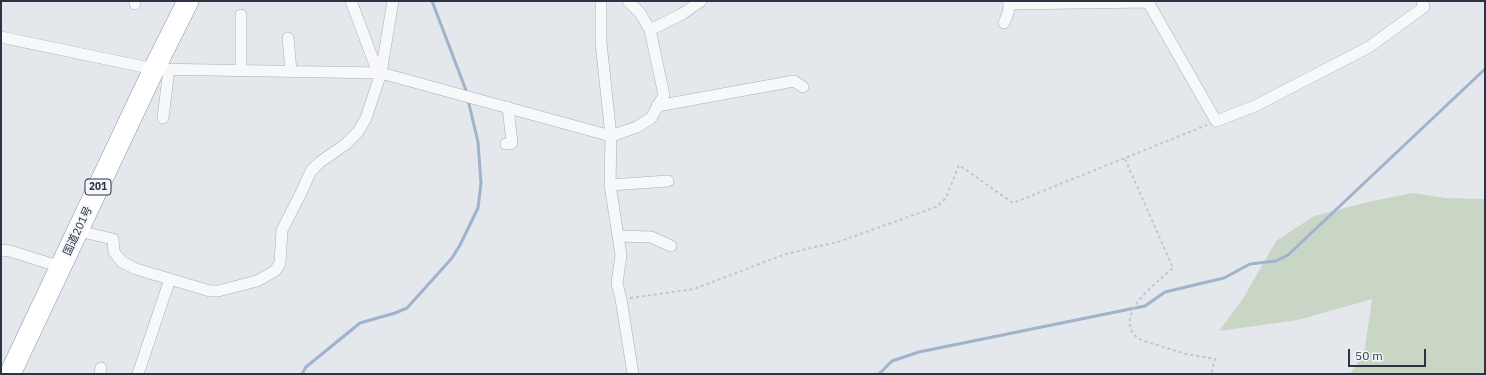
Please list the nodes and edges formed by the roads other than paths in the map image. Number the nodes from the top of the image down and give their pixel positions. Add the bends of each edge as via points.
1 (188, 1) edge
2 (351, 1) edge
3 (392, 1) edge
4 (601, 1) edge
5 (628, 1) edge
6 (701, 1) edge
7 (1422, 1) edge
8 (1148, 2) edge
9 (1008, 3) edge
10 (240, 15) dead end
11 (1004, 23) dead end
12 (650, 30) junction
13 (1, 37) edge
14 (288, 38) dead end
15 (162, 69) junction
16 (241, 70) junction
17 (291, 71) junction
18 (380, 73) junction
19 (803, 87) dead end
20 (657, 106) junction
21 (508, 108) junction
22 (163, 118) dead end
23 (610, 136) junction
24 (506, 144) dead end
25 (668, 182) dead end
26 (610, 185) junction
27 (78, 231) junction
28 (618, 236) junction
29 (671, 246) dead end
30 (1, 250) edge
31 (61, 267) junction
32 (170, 279) junction
33 (10, 374) edge
34 (138, 374) edge
35 (633, 374) edge

1 - 15 highway, 国道201号 / 201
2 - 18 street
3 - 18 street
4 - 23 street
5 - 12 street via 640,13
6 - 12 street
7 - 8 street via 1424,7 1369,47 1255,106 1216,122
8 - 9 street
9 - 11 street
10 - 16 street
12 - 20 street via 664,95
13 - 15 street
14 - 17 street
15 - 16 street
15 - 22 street
15 - 27 highway, 国道201号 / 201
16 - 17 street
17 - 18 street
18 - 21 street
18 - 32 street via 366,118 358,132 311,171 282,230 280,263 275,271 257,281 218,291
19 - 20 street via 794,81
20 - 23 street via 651,118 637,127
21 - 23 street
21 - 24 street via 512,143
23 - 26 street
25 - 26 street
26 - 28 street
27 - 31 highway, 国道201号 / 201
27 - 32 street via 113,239 114,252 122,262
28 - 29 street via 651,237
28 - 35 street via 621,255 617,283
30 - 31 street
31 - 33 highway, 国道201号 / 201
32 - 34 street

